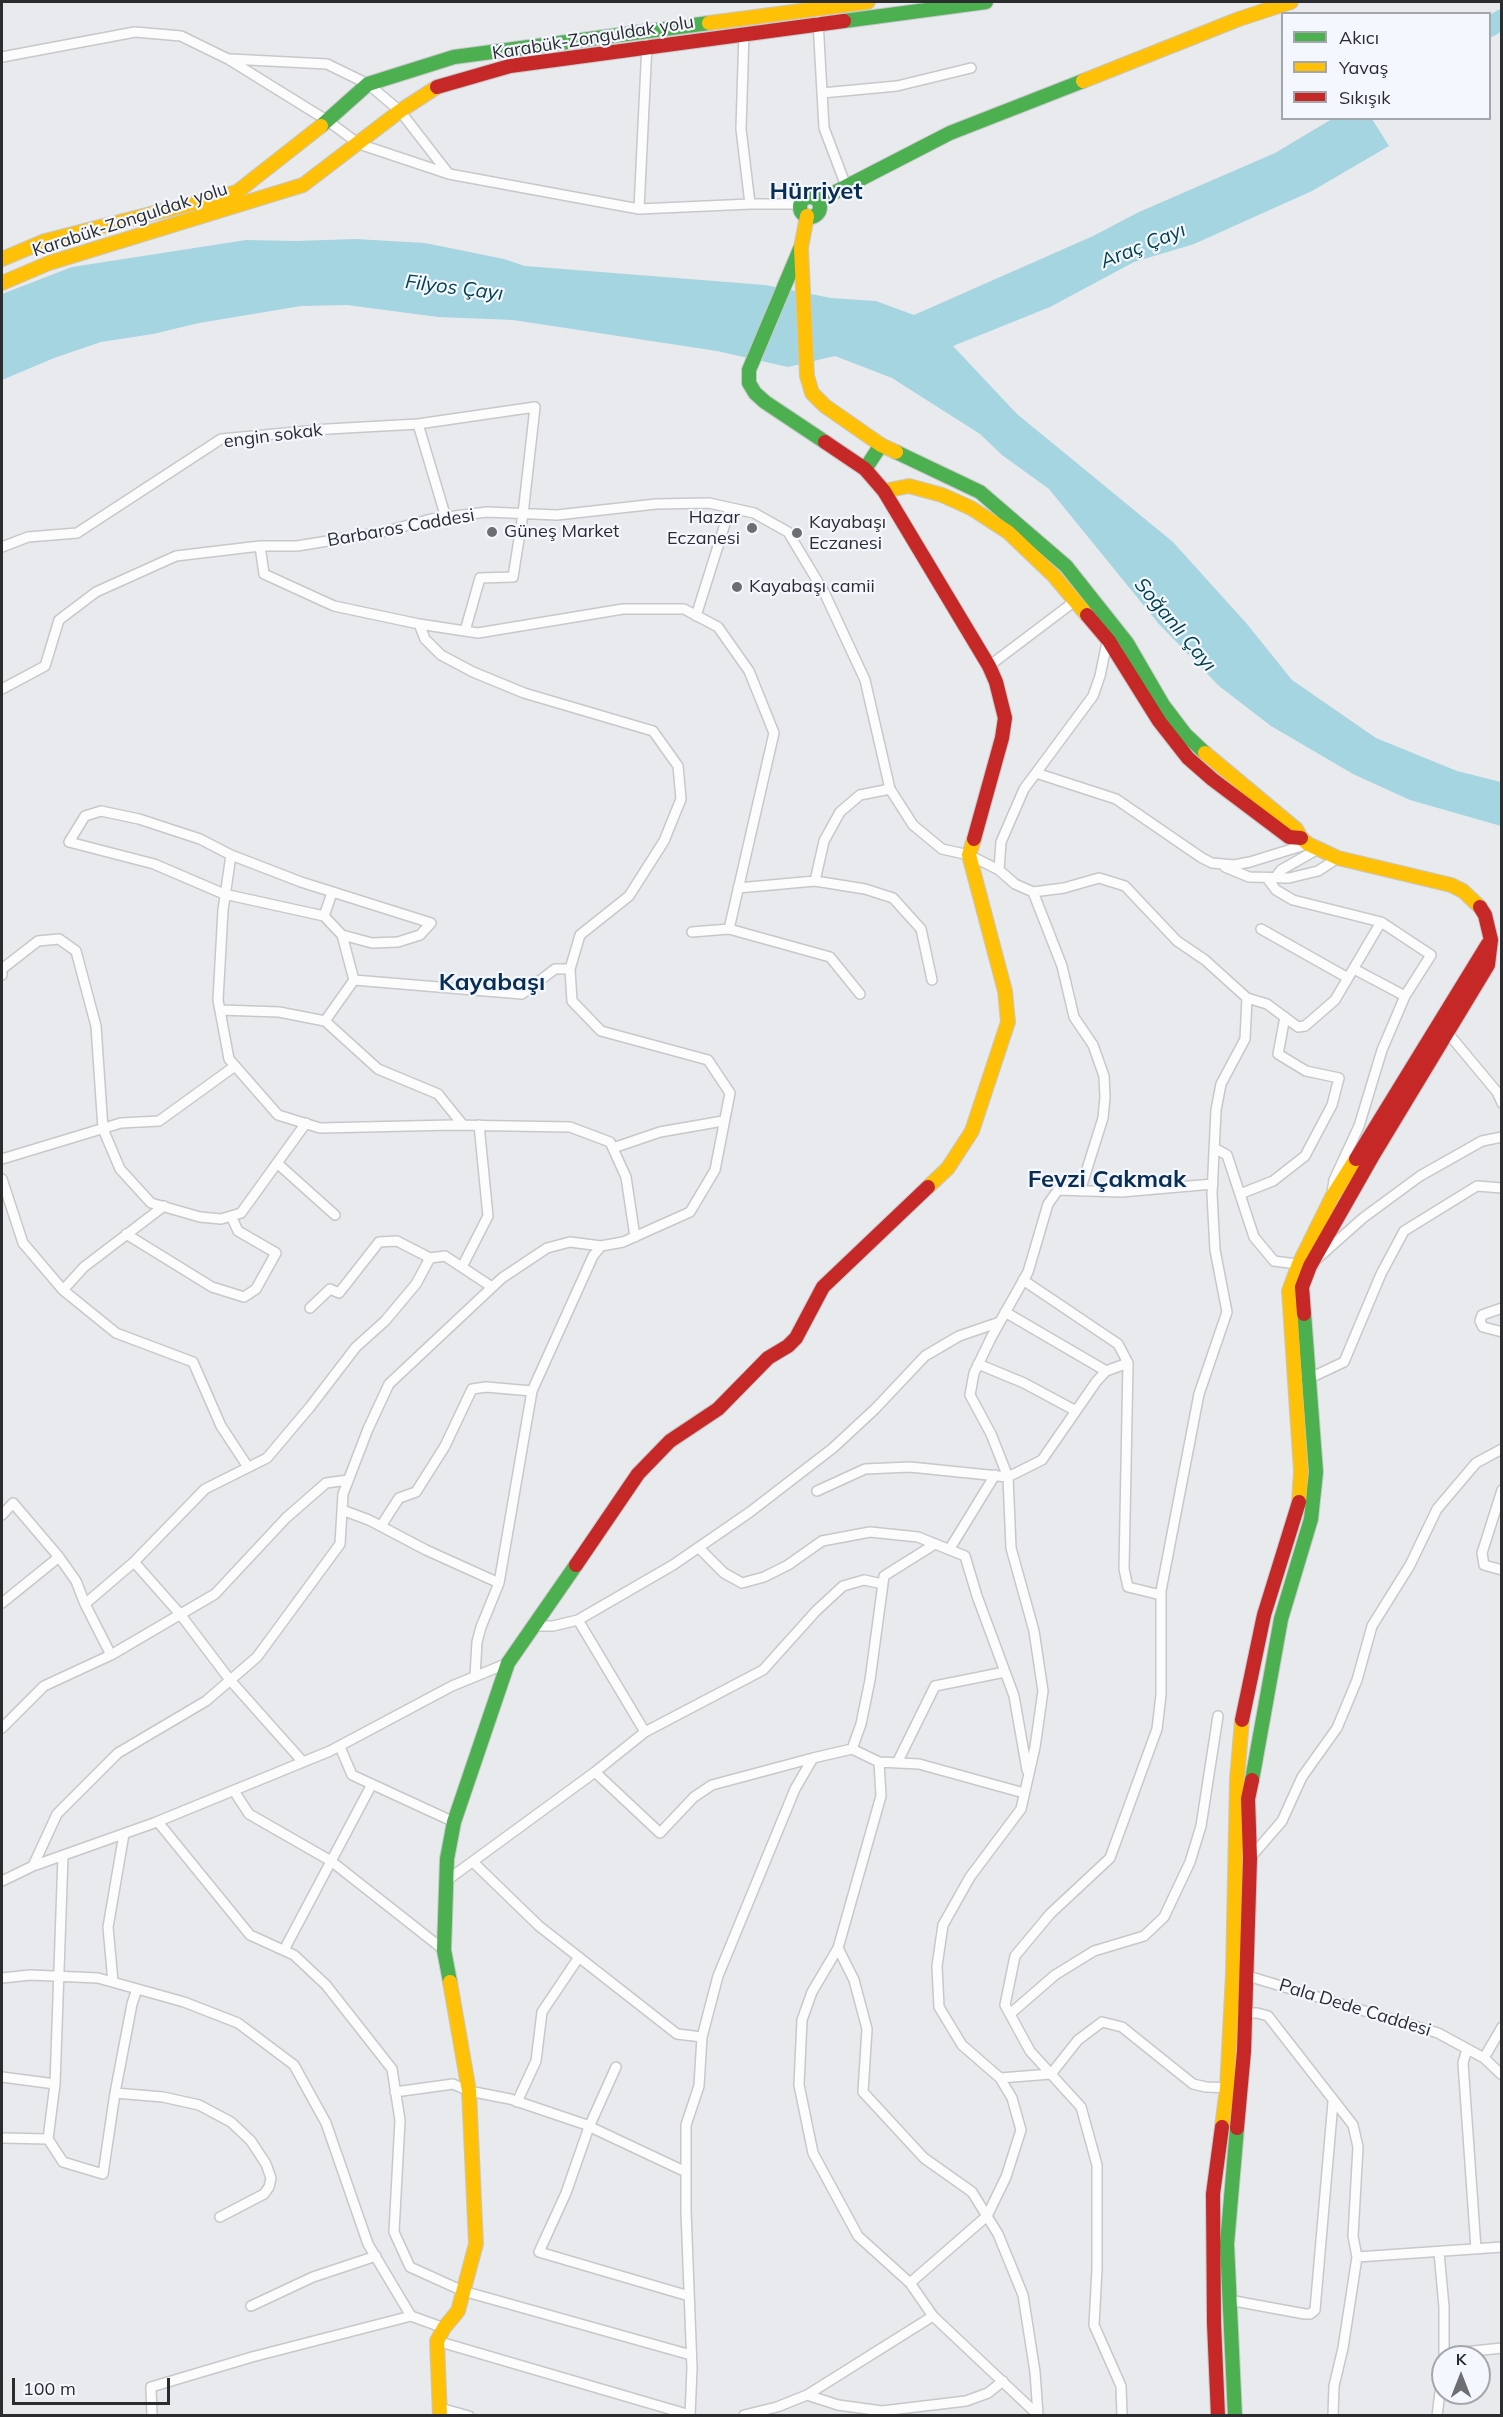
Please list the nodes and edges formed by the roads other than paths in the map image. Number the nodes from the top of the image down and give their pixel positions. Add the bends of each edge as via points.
1 (868, 2) edge
2 (874, 2) edge
3 (986, 2) edge
4 (1291, 2) edge
5 (816, 8) junction
6 (875, 17) junction
7 (745, 18) junction
8 (818, 25) junction
9 (744, 34) junction
10 (647, 39) junction
11 (2, 57) edge
12 (228, 59) junction
13 (971, 68) dead end
14 (368, 84) junction
15 (822, 93) junction
16 (400, 111) junction
17 (327, 121) junction
18 (359, 144) junction
19 (449, 174) junction
20 (846, 186) junction
21 (750, 204) junction
22 (639, 209) junction
23 (804, 210) junction
24 (801, 248) junction
25 (2, 259) edge
26 (2, 283) edge
27 (418, 424) junction
28 (881, 445) junction
29 (919, 463) junction
30 (865, 469) junction
31 (909, 486) junction
32 (884, 490) junction
33 (730, 508) junction
34 (524, 514) junction
35 (446, 518) junction
36 (260, 546) junction
37 (2, 547) edge
38 (1075, 601) junction
39 (696, 616) junction
40 (419, 624) junction
41 (465, 631) junction
42 (1113, 636) junction
43 (989, 666) junction
44 (2, 689) edge
45 (1036, 773) junction
46 (890, 789) junction
47 (1309, 844) junction
48 (231, 855) junction
49 (969, 855) junction
50 (1338, 858) junction
51 (1222, 865) junction
52 (999, 870) junction
53 (1271, 878) junction
54 (815, 881) junction
55 (738, 888) junction
56 (1033, 892) junction
57 (332, 893) junction
58 (224, 894) junction
59 (324, 916) junction
60 (1381, 921) junction
61 (729, 929) junction
62 (1261, 929) dead end
63 (692, 933) dead end
64 (342, 935) junction
65 (1496, 941) edge
66 (570, 969) junction
67 (1354, 969) junction
68 (2, 975) edge
69 (1348, 978) junction
70 (354, 980) junction
71 (932, 980) dead end
72 (860, 994) dead end
73 (1405, 996) junction
74 (1247, 998) junction
75 (220, 1010) junction
76 (1285, 1017) junction
77 (325, 1021) junction
78 (1447, 1032) junction
79 (235, 1066) junction
80 (1502, 1103) edge
81 (723, 1122) junction
82 (306, 1123) junction
83 (463, 1125) junction
84 (479, 1125) junction
85 (103, 1129) junction
86 (1502, 1137) edge
87 (613, 1148) junction
88 (1214, 1148) junction
89 (2, 1159) edge
90 (277, 1163) junction
91 (2, 1179) edge
92 (1213, 1184) junction
93 (1502, 1188) edge
94 (1080, 1191) junction
95 (1240, 1194) junction
96 (1332, 1197) junction
97 (164, 1206) junction
98 (335, 1215) dead end
99 (231, 1216) junction
100 (126, 1234) junction
101 (635, 1237) junction
102 (601, 1246) junction
103 (429, 1258) junction
104 (1304, 1265) junction
105 (462, 1267) junction
106 (1023, 1280) junction
107 (492, 1287) junction
108 (63, 1290) junction
109 (310, 1308) dead end
110 (1502, 1308) edge
111 (1005, 1312) junction
112 (1000, 1322) junction
113 (1502, 1332) edge
114 (1128, 1363) junction
115 (978, 1364) junction
116 (1106, 1371) junction
117 (1311, 1378) junction
118 (532, 1391) junction
119 (1076, 1411) junction
120 (1501, 1450) edge
121 (248, 1467) junction
122 (995, 1475) junction
123 (1008, 1477) junction
124 (348, 1480) junction
125 (1502, 1490) edge
126 (817, 1491) dead end
127 (342, 1510) junction
128 (2, 1515) edge
129 (381, 1526) junction
130 (935, 1544) junction
131 (699, 1548) junction
132 (949, 1550) junction
133 (59, 1557) junction
134 (135, 1562) junction
135 (1502, 1570) edge
136 (499, 1583) junction
137 (883, 1584) junction
138 (1161, 1595) junction
139 (2, 1603) edge
140 (85, 1604) junction
141 (180, 1614) junction
142 (578, 1620) junction
143 (534, 1626) junction
144 (111, 1655) junction
145 (508, 1663) junction
146 (1005, 1672) junction
147 (475, 1676) junction
148 (230, 1680) junction
149 (1218, 1716) dead end
150 (2, 1728) edge
151 (645, 1732) junction
152 (340, 1747) junction
153 (852, 1749) junction
154 (813, 1758) junction
155 (303, 1762) junction
156 (879, 1762) junction
157 (897, 1763) junction
158 (595, 1772) junction
159 (1028, 1776) junction
160 (372, 1784) junction
161 (234, 1791) junction
162 (1024, 1793) junction
163 (158, 1822) junction
164 (454, 1822) junction
165 (124, 1834) junction
166 (63, 1856) junction
167 (1250, 1858) junction
168 (331, 1861) junction
169 (473, 1862) junction
170 (33, 1866) junction
171 (2, 1881) edge
172 (446, 1881) junction
173 (838, 1948) junction
174 (284, 1950) junction
175 (444, 1950) junction
176 (579, 1957) junction
177 (1240, 1974) junction
178 (59, 1976) junction
179 (2, 1978) edge
180 (113, 1982) junction
181 (137, 1989) junction
182 (1238, 2013) junction
183 (1010, 2014) junction
184 (1502, 2027) edge
185 (702, 2037) junction
186 (1467, 2049) junction
187 (1484, 2058) junction
188 (616, 2067) dead end
189 (1051, 2074) junction
190 (1502, 2075) edge
191 (2, 2078) edge
192 (1000, 2078) junction
193 (55, 2084) junction
194 (1234, 2088) junction
195 (469, 2091) junction
196 (395, 2092) junction
197 (115, 2093) junction
198 (517, 2102) junction
199 (1333, 2102) junction
200 (589, 2127) junction
201 (2, 2138) edge
202 (48, 2139) junction
203 (686, 2172) junction
204 (987, 2216) junction
205 (220, 2217) dead end
206 (1502, 2247) edge
207 (1476, 2249) junction
208 (1439, 2252) junction
209 (376, 2256) junction
210 (1357, 2257) junction
211 (910, 2283) junction
212 (464, 2291) junction
213 (689, 2296) junction
214 (1229, 2300) junction
215 (251, 2306) dead end
216 (411, 2316) junction
217 (933, 2316) junction
218 (444, 2328) junction
219 (437, 2341) junction
220 (1445, 2345) edge
221 (691, 2355) junction
222 (1003, 2381) junction
223 (807, 2396) junction
224 (440, 2412) edge
225 (152, 2415) edge
226 (469, 2415) edge
227 (690, 2415) edge
228 (744, 2415) edge
229 (1039, 2415) edge
230 (1122, 2415) edge
231 (1218, 2415) edge
232 (1235, 2415) edge
233 (1333, 2415) edge

1 - 5 main road, Karabük-Zonguldak yolu
2 - 6 street
3 - 6 main road, Karabük-Zonguldak yolu
4 - 20 main road via 1233,21 950,134
5 - 7 main road, Karabük-Zonguldak yolu
5 - 8 street
6 - 8 main road, Karabük-Zonguldak yolu
7 - 9 street
7 - 10 main road, Karabük-Zonguldak yolu
8 - 9 main road, Karabük-Zonguldak yolu
8 - 15 street
9 - 10 main road, Karabük-Zonguldak yolu
9 - 21 street via 741,129
10 - 14 main road, Karabük-Zonguldak yolu via 454,57
10 - 16 main road, Karabük-Zonguldak yolu via 475,75 441,85
10 - 22 street
11 - 12 street via 135,32 182,36
12 - 14 street via 327,64
12 - 17 street
13 - 15 street via 897,86
14 - 16 street
14 - 17 main road, Karabük-Zonguldak yolu
15 - 20 street via 824,128
16 - 18 main road, Karabük-Zonguldak yolu
16 - 19 street
17 - 18 street
17 - 25 main road, Karabük-Zonguldak yolu via 237,192 45,242
18 - 19 street
18 - 26 main road, Karabük-Zonguldak yolu via 303,185 49,263
19 - 22 street
20 - 23 main road via 818,201 819,210 812,216
21 - 22 street
21 - 23 street
23 - 24 main road
24 - 28 main road via 807,376 812,393
24 - 30 main road via 749,370 749,382 765,402
27 - 34 street, engin sokak via 535,407
27 - 35 street
27 - 37 street, engin sokak via 221,439 77,533 28,537
28 - 29 main road
28 - 30 main road
29 - 31 main road
29 - 42 main road via 980,492 1045,547 1066,566
30 - 32 main road
31 - 32 main road
31 - 38 main road via 958,501 996,523 1054,576
32 - 43 main road
33 - 34 street, Barbaros Caddesi via 688,503 557,515
33 - 39 street
33 - 46 street, Barbaros Caddesi via 754,513 788,532 824,592 865,680
34 - 35 street, Barbaros Caddesi via 487,512
34 - 41 street via 513,577 480,578
35 - 36 street, Barbaros Caddesi via 297,546
36 - 40 street via 264,574 334,606
36 - 44 street, Barbaros Caddesi via 176,556 96,592 60,620 45,666
38 - 42 main road
38 - 43 street
39 - 41 street via 684,609 623,609 478,633
39 - 55 street via 718,627 749,671 774,733
40 - 41 street
40 - 66 street via 425,639 441,655 473,672 524,693 653,731 678,766 681,799 664,841 629,896 580,935
42 - 45 street via 1093,696
42 - 47 main road via 1159,721 1188,758 1289,837
43 - 49 main road via 1005,718
45 - 51 street via 1116,799 1202,858
45 - 52 street via 1024,789 1001,842
46 - 49 street, Barbaros Caddesi via 914,825 942,849
46 - 54 street via 860,795 840,812 824,840
47 - 50 main road
47 - 51 street via 1250,862
47 - 53 street
48 - 57 street
48 - 58 street
48 - 58 street via 200,839 101,811 85,816 69,842 154,864
49 - 52 street, Barbaros Caddesi
49 - 143 main road via 1008,1009 1004,1038 967,1140 931,1186 823,1287 796,1338 638,1473
50 - 53 street via 1309,874
50 - 65 main road via 1463,891 1479,904
51 - 53 street via 1240,875
52 - 56 street, Barbaros Caddesi via 1015,884
53 - 60 street via 1276,890 1293,900
54 - 55 street
54 - 71 street via 893,898 921,929
55 - 61 street
56 - 74 street via 1098,879 1125,886 1177,941
56 - 94 street via 1064,972 1074,1017 1093,1045 1104,1076 1103,1118
57 - 59 street
57 - 64 street via 431,923 420,935 398,942 372,943
58 - 59 street
58 - 75 street
59 - 64 street
60 - 67 street
60 - 73 street via 1431,955
61 - 63 street
61 - 72 street via 830,957
62 - 69 street
64 - 70 street
65 - 78 main road via 1488,965
65 - 96 main road
66 - 70 street via 555,969 522,994
66 - 81 street via 572,1001 601,1031 708,1060 730,1094
67 - 69 street
67 - 73 street
68 - 85 street via 2,969 38,941 58,939 76,951 96,1026
69 - 76 street via 1335,1000 1305,1026 1298,1027
70 - 77 street
73 - 96 street via 1382,1050 1359,1126 1334,1180
74 - 76 street via 1267,1004
74 - 88 street via 1245,1040 1218,1094
75 - 77 street via 279,1012
75 - 79 street via 229,1059
76 - 95 street via 1278,1054 1306,1071 1338,1078 1332,1106 1305,1156 1273,1181
77 - 83 street via 378,1069 438,1094
78 - 80 street
78 - 104 main road
79 - 82 street via 278,1115
79 - 85 street via 159,1121 121,1123
81 - 87 street via 660,1132
81 - 101 street via 715,1170 690,1212
82 - 83 street via 320,1128
82 - 90 street
83 - 84 street
84 - 87 street via 570,1127 610,1142
84 - 105 street via 488,1216
85 - 89 street
85 - 97 street via 120,1169 151,1203
86 - 104 street via 1482,1141 1420,1176
87 - 101 street via 626,1177
88 - 92 street
88 - 95 street via 1227,1155
90 - 98 street
90 - 99 street via 241,1213
91 - 108 street via 23,1243
92 - 94 street via 1121,1192
92 - 138 street via 1215,1250 1227,1312 1199,1394
93 - 117 street via 1477,1186 1404,1231 1381,1274 1344,1362
94 - 106 street via 1058,1190 1048,1203
95 - 104 street via 1254,1238 1274,1261
96 - 104 main road
97 - 99 street via 200,1217
97 - 100 street
99 - 100 street via 238,1230 276,1253 256,1289 244,1297 212,1287
100 - 108 street via 84,1267
101 - 102 street
102 - 107 street via 570,1242 547,1248
102 - 118 street
103 - 105 street via 444,1256
103 - 109 street via 397,1241 379,1242 339,1293 330,1289
103 - 121 street via 416,1284 385,1322 356,1347 267,1458
104 - 117 main road via 1302,1287
104 - 177 main road via 1289,1291 1300,1498 1262,1627 1242,1720 1237,1779
105 - 107 street
106 - 111 street
106 - 114 street via 1118,1344
107 - 124 street via 389,1384
108 - 121 street via 116,1333 193,1362 221,1426
110 - 113 street via 1482,1315 1480,1322 1483,1327
111 - 112 street
111 - 116 street
112 - 115 street
112 - 131 street via 959,1336 925,1356 833,1448
114 - 116 street
114 - 138 street via 1124,1569 1128,1587
115 - 119 street
115 - 123 street via 970,1395
116 - 119 street
117 - 167 main road via 1316,1472 1311,1519 1281,1619 1248,1799
118 - 129 street via 472,1389 445,1446 416,1492 399,1498
118 - 136 street
119 - 123 street via 1042,1460
120 - 167 street via 1476,1463 1437,1509 1410,1565 1372,1626 1357,1680 1337,1728 1302,1777 1282,1821
121 - 134 street via 205,1489
122 - 123 street
122 - 126 street via 910,1467 865,1469
122 - 132 street
123 - 159 street via 1011,1548 1034,1631 1043,1690
124 - 127 street via 342,1494
124 - 141 street via 326,1483 286,1518 215,1594
125 - 135 street via 1482,1553 1484,1565
127 - 129 street
127 - 148 street via 340,1544 257,1657
128 - 133 street via 13,1503
129 - 136 street
130 - 131 street via 870,1532 822,1541 789,1565 742,1583 724,1573
130 - 132 street
130 - 137 street via 884,1576
131 - 142 street
132 - 146 street via 965,1556
133 - 139 street
133 - 140 street via 76,1581
134 - 140 street
134 - 141 street
136 - 147 street via 477,1642
137 - 151 street via 864,1580 843,1586 763,1670
137 - 153 street via 870,1680
138 - 183 street via 1157,1729 1110,1858 1050,1914 1016,1956 1005,2005
140 - 144 street
141 - 144 street
141 - 148 street
142 - 143 street
142 - 151 street
143 - 145 main road
144 - 150 street via 44,1686
145 - 147 street
145 - 164 main road
146 - 157 street via 935,1686
146 - 159 street via 1014,1696
147 - 152 street
148 - 155 street
148 - 170 street via 206,1701 118,1754 57,1814
149 - 183 street via 1201,1826 1190,1863 1164,1917 1144,1936 1094,1951 1055,1975
151 - 158 street
152 - 155 street
152 - 160 street via 352,1775
153 - 154 street
153 - 156 street
154 - 158 street via 712,1785 694,1797 660,1833
154 - 185 street via 795,1789 718,1976
155 - 161 street
156 - 157 street
156 - 173 street via 881,1796
157 - 162 street via 919,1764
158 - 169 street
159 - 162 street
160 - 164 street
160 - 168 street
161 - 163 street
161 - 168 street via 249,1814
162 - 192 street via 1021,1809 970,1877 944,1925 937,1966 939,2007 962,2045
163 - 165 street
163 - 174 street via 250,1935
164 - 172 main road
165 - 166 street
165 - 180 street via 108,1927
166 - 170 street
166 - 178 street
167 - 177 main road
168 - 174 street
168 - 175 street
169 - 172 street
169 - 176 street via 539,1926
170 - 171 street
172 - 175 main road
173 - 204 street via 854,1980 867,2029 863,2092 924,2158 972,2192
173 - 211 street via 812,1992 802,2020 799,2085 813,2153 858,2236
174 - 196 street via 326,1985 392,2068
175 - 195 main road
176 - 185 street via 677,2034
176 - 198 street via 542,2012 536,2061
177 - 182 main road
177 - 186 street, Pala Dede Caddesi via 1438,2033
178 - 179 street
178 - 180 street
178 - 193 street
180 - 181 street
181 - 197 street
181 - 209 street via 238,2023 294,2065 326,2123 368,2244
182 - 194 main road
182 - 199 street via 1268,2016
183 - 189 street via 1030,2051
184 - 187 street
185 - 203 street via 699,2086 686,2125
186 - 187 street, Pala Dede Caddesi
186 - 207 street via 1463,2063
187 - 190 street, Pala Dede Caddesi
188 - 200 street
189 - 192 street
189 - 194 street via 1078,2040 1102,2022 1122,2026 1193,2084
189 - 230 street via 1081,2107 1097,2165 1094,2325 1121,2386
191 - 193 street
192 - 204 street via 1012,2098 1021,2130 1006,2177
193 - 202 street
194 - 214 main road via 1227,2244
194 - 231 main road via 1213,2194
195 - 196 street via 453,2084
195 - 198 street
195 - 212 main road via 476,2244
196 - 212 street via 399,2120 394,2232 410,2267
197 - 202 street via 103,2174 63,2162
197 - 205 street via 173,2098 199,2105 231,2122 251,2141 266,2164 271,2178 269,2187 264,2194
198 - 200 street
199 - 210 street via 1353,2125 1358,2147 1353,2236
199 - 214 street via 1315,2310 1305,2314
200 - 203 street
200 - 213 street via 539,2253
201 - 202 street
203 - 213 street
204 - 211 street
204 - 229 street via 1023,2295
206 - 207 street
207 - 208 street
208 - 210 street
208 - 220 street
209 - 215 street via 313,2277
209 - 216 street
210 - 233 street via 1334,2386
211 - 217 street
212 - 218 main road via 458,2311
212 - 221 street
213 - 221 street
214 - 232 main road
216 - 218 street
216 - 225 street via 151,2387
217 - 222 street
217 - 223 street
218 - 219 main road
219 - 224 main road
219 - 227 street
221 - 227 street
222 - 223 street via 988,2393 966,2401 882,2411
222 - 229 street
223 - 228 street
224 - 226 street

